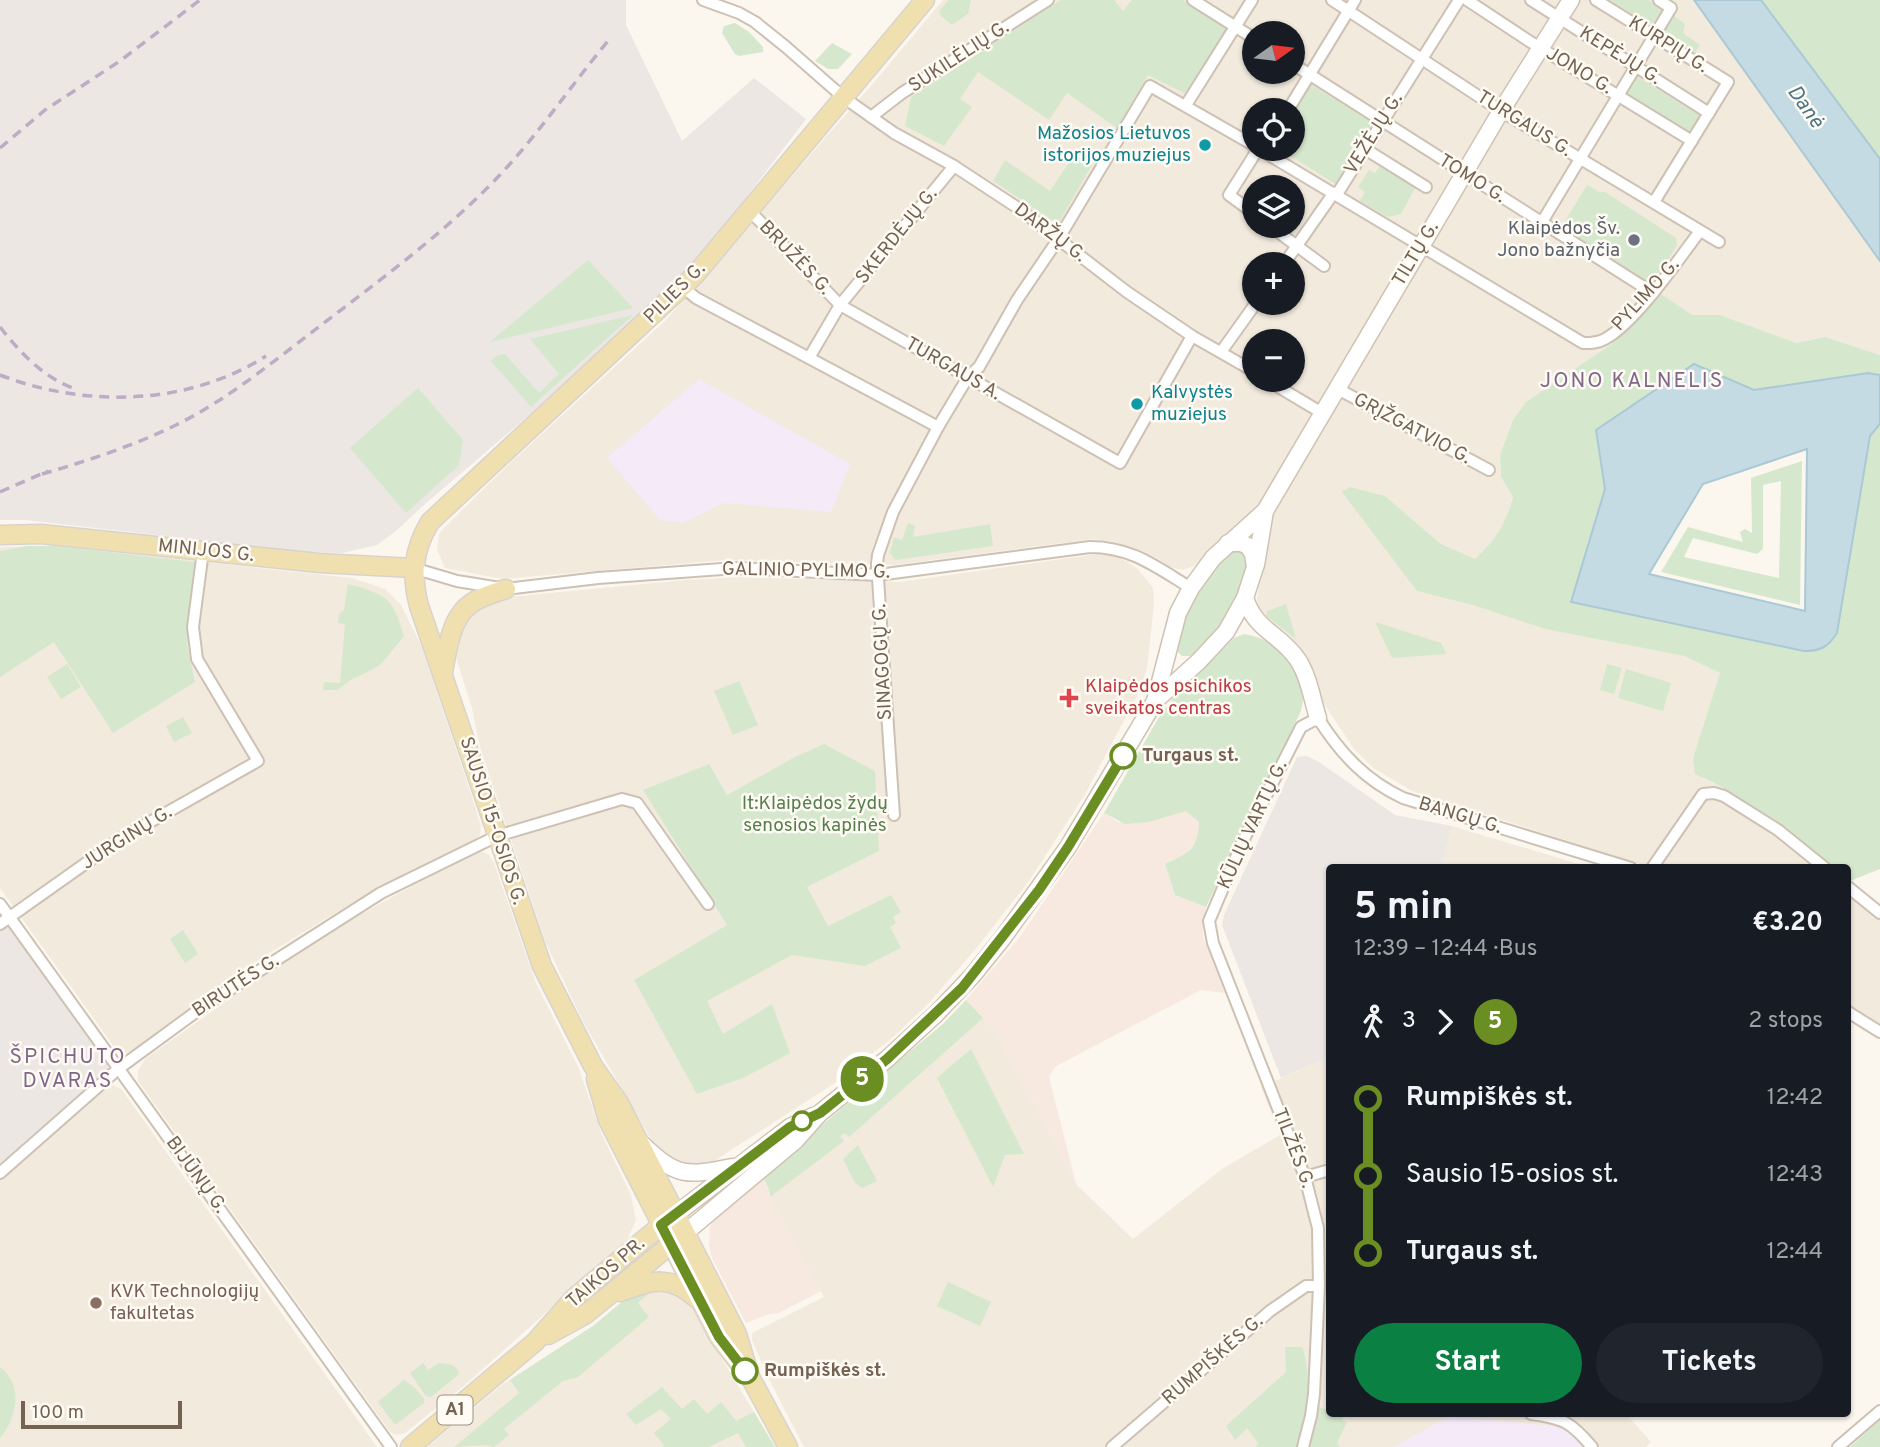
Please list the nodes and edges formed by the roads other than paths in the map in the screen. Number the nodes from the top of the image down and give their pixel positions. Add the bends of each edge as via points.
1 (703, 0) edge
2 (925, 0) edge
3 (1048, 0) edge
4 (1193, 0) edge
5 (1252, 0) edge
6 (1332, 0) edge
7 (1355, 0) edge
8 (1459, 0) edge
9 (1467, 0) edge
10 (1531, 0) edge
11 (1571, 0) edge
12 (1597, 0) edge
13 (1658, 0) edge
14 (1349, 11) junction
15 (1559, 18) junction
16 (1236, 27) junction
17 (1242, 31) edge
18 (1654, 36) junction
19 (1541, 48) junction
20 (1421, 59) junction
21 (1636, 65) junction
22 (1306, 72) edge
23 (1310, 74) junction
24 (1617, 95) junction
25 (844, 97) junction
26 (1295, 98) edge
27 (1186, 105) junction
28 (1501, 111) junction
29 (1709, 113) junction
30 (872, 117) junction
31 (1382, 122) junction
32 (1242, 138) edge
33 (1692, 141) junction
34 (1364, 149) junction
35 (1579, 159) junction
36 (1279, 161) edge
37 (954, 166) junction
38 (1463, 174) junction
39 (1242, 176) edge
40 (1426, 187) dead end
41 (1333, 194) junction
42 (1654, 202) junction
43 (1242, 204) edge
44 (750, 211) junction
45 (1542, 222) junction
46 (1700, 231) junction
47 (1059, 238) junction
48 (1286, 238) edge
49 (1719, 242) dead end
50 (1297, 246) junction
51 (1420, 246) junction
52 (1293, 252) edge
53 (1324, 266) dead end
54 (684, 288) junction
55 (1653, 293) junction
56 (840, 305) junction
57 (1247, 315) edge
58 (1192, 336) junction
59 (1221, 352) junction
60 (809, 358) junction
61 (1242, 364) edge
62 (968, 377) junction
63 (1336, 388) junction
64 (1287, 392) edge
65 (1322, 413) junction
66 (938, 427) junction
67 (1489, 470) dead end
68 (1265, 511) junction
69 (0, 536) edge
70 (1228, 543) junction
71 (203, 551) junction
72 (1255, 567) junction
73 (413, 568) junction
74 (877, 575) junction
75 (1191, 588) junction
76 (506, 589) junction
77 (1244, 598) junction
78 (1226, 632) junction
79 (1271, 634) junction
80 (1170, 645) junction
81 (1199, 662) junction
82 (443, 673) junction
83 (1155, 701) junction
84 (1318, 718) junction
85 (894, 816) dead end
86 (497, 836) junction
87 (1618, 864) edge
88 (1654, 864) edge
89 (1820, 864) edge
90 (1851, 889) edge
91 (0, 904) edge
92 (708, 904) dead end
93 (1880, 913) edge
94 (4, 920) edge
95 (1213, 943) joint
96 (1851, 1014) edge
97 (1880, 1032) edge
98 (593, 1066) junction
99 (118, 1069) junction
100 (820, 1113) junction
101 (637, 1138) junction
102 (738, 1165) junction
103 (1326, 1171) edge
104 (0, 1173) edge
105 (1305, 1177) junction
106 (676, 1214) junction
107 (661, 1225) junction
108 (685, 1233) junction
109 (671, 1244) junction
110 (1319, 1286) junction
111 (607, 1296) junction
112 (702, 1304) junction
113 (535, 1342) junction
114 (750, 1377) junction
115 (1880, 1411) edge
116 (1552, 1417) edge
117 (391, 1447) edge
118 (410, 1447) edge
119 (788, 1447) edge
120 (1112, 1447) edge
121 (1304, 1447) edge
122 (1592, 1447) edge
123 (1838, 1447) edge

1 - 25 street, DARŽŲ G. via 755,22
2 - 25 main road, PILIES G.
3 - 30 street, SUKILĖLIŲ G.
4 - 16 street
5 - 16 street
6 - 14 street, TURGAUS G.
7 - 14 street
8 - 20 street, VEŽĖJŲ G.
9 - 19 street, JONO G.
10 - 15 street, KEPĖJŲ G.
11 - 15 street, TILTŲ G. / A1
12 - 18 street, KURPIŲ G.
13 - 18 street via 1671,8
14 - 20 street, TURGAUS G.
14 - 23 street
15 - 19 street, TILTŲ G. / A1
15 - 21 street, KEPĖJŲ G.
16 - 17 street
16 - 27 street
18 - 21 street
18 - 29 street, KURPIŲ G. via 1728,82
19 - 24 street, JONO G.
19 - 28 street, TILTŲ G. / A1
20 - 28 street, TURGAUS G.
20 - 31 street, VEŽĖJŲ G.
21 - 24 street
21 - 29 street, KEPĖJŲ G.
22 - 23 street, TOMO G.
23 - 26 street
23 - 31 street, TOMO G.
24 - 33 street, JONO G.
24 - 35 street
25 - 30 street, DARŽŲ G.
25 - 44 main road, PILIES G.
27 - 32 street
27 - 47 street, SINAGOGŲ G. via 1150,86
28 - 35 street, TURGAUS G.
28 - 38 street, TILTŲ G. / A1
29 - 33 street, KURPIŲ G.
30 - 37 street, DARŽŲ G.
31 - 34 street, VEŽĖJŲ G.
31 - 38 street, TOMO G.
33 - 42 street, KURPIŲ G.
34 - 40 street
34 - 41 street, VEŽĖJŲ G.
35 - 42 street, TURGAUS G.
35 - 45 street
36 - 41 street
37 - 47 street, DARŽŲ G.
37 - 56 street, SKERDĖJŲ G.
38 - 45 street, TOMO G.
38 - 51 street, TILTŲ G. / A1
39 - 43 street via 1229,195
41 - 50 street, VEŽĖJŲ G.
41 - 51 street
42 - 46 street, TURGAUS G.
44 - 54 main road, PILIES G.
44 - 56 street, BRUŽĖS G.
45 - 55 street, TOMO G.
46 - 49 street, TURGAUS G.
46 - 55 street, PYLIMO G.
47 - 58 street, DARŽŲ G.
47 - 62 street, SINAGOGŲ G. via 979,367
48 - 50 street
50 - 52 street, VEŽĖJŲ G.
50 - 53 street
51 - 55 street, PYLIMO G. via 1583,343 1606,339
51 - 63 street, TILTŲ G. / A1
54 - 60 street
54 - 73 main road, PILIES G. via 436,515 422,534
56 - 60 street
56 - 62 street, TURGAUS A.
57 - 59 street
58 - 59 street, DARŽŲ G.
58 - 62 street, TURGAUS A. via 1120,463
59 - 61 street, DARŽŲ G.
60 - 66 street
62 - 66 street, SINAGOGŲ G.
63 - 65 street, TILTŲ G. / A1
63 - 67 street, GRĮŽGATVIO G.
64 - 65 street
65 - 68 street, TILTŲ G. / A1
66 - 74 street, SINAGOGŲ G. via 893,512 878,555
68 - 70 street, TILTŲ G. / A1
68 - 72 street, TILTŲ G. / A1
69 - 71 main road, MINIJOS G. via 41,534
70 - 72 street via 1248,546
70 - 75 street, A1
71 - 73 main road, MINIJOS G.
71 - 94 street, JURGINŲ G. via 193,626 197,659 258,761 120,839
72 - 77 street, A1
73 - 76 street, GALINIO PYLIMO G.
73 - 82 main road, SAUSIO 15-OSIOS G. via 419,606
74 - 75 street, GALINIO PYLIMO G. via 1108,547 1126,551
74 - 76 street, GALINIO PYLIMO G. via 736,568
74 - 85 street, SINAGOGŲ G.
75 - 80 street, A1 via 1178,613
76 - 82 main road via 465,608 452,630
77 - 78 street, A1
77 - 79 street via 1255,621
78 - 79 street via 1251,629
78 - 81 street, A1
79 - 84 street via 1298,660
80 - 81 street via 1179,663
80 - 83 street, TAIKOS PR. / A1
81 - 83 street, TAIKOS PR. / A1
82 - 86 main road, SAUSIO 15-OSIOS G.
83 - 100 street, TAIKOS PR. / A1 via 1068,847 981,966 887,1059
84 - 87 street, BANGŲ G. via 1358,770 1403,798
84 - 95 street, KŪLIŲ VARTŲ G. via 1301,727 1243,841 1209,921
86 - 92 street, BIRUTĖS G. via 622,799 638,803
86 - 98 main road, SAUSIO 15-OSIOS G. via 542,966
86 - 99 street, BIRUTĖS G. via 369,900 204,1006
88 - 89 street via 1703,794 1714,793 1778,830
90 - 93 street
91 - 94 street, BIJŪNŲ G.
94 - 99 street, BIJŪNŲ G.
95 - 105 street, TILŽĖS G.
96 - 97 street
98 - 101 main road, SAUSIO 15-OSIOS G.
98 - 107 main road, SAUSIO 15-OSIOS G. via 608,1120
99 - 104 street, BIRUTĖS G.
99 - 117 street, BIJŪNŲ G.
100 - 102 street, TAIKOS PR. / A1 via 790,1127
100 - 108 street, TAIKOS PR. / A1 via 796,1140
101 - 102 street via 681,1172
101 - 106 main road, SAUSIO 15-OSIOS G.
102 - 106 street, TAIKOS PR. / A1
103 - 105 street
105 - 110 street, TILŽĖS G. via 1318,1228
106 - 107 main road, TAIKOS PR. / A1
106 - 108 main road, SAUSIO 15-OSIOS G.
107 - 109 main road, SAUSIO 15-OSIOS G.
107 - 113 main road, TAIKOS PR. / A1 via 575,1297
108 - 109 main road, TAIKOS PR. / A1
108 - 114 main road, SAUSIO 15-OSIOS G. via 737,1334
109 - 111 main road, TAIKOS PR. / A1
109 - 112 main road, SAUSIO 15-OSIOS G.
110 - 120 street, RUMPIŠKĖS G. via 1306,1286 1270,1311
110 - 121 street, TILŽĖS G. via 1314,1394
111 - 112 main road via 653,1281 680,1286
111 - 113 main road, TAIKOS PR. / A1 via 586,1314
112 - 114 main road, SAUSIO 15-OSIOS G. via 719,1337
113 - 118 main road, TAIKOS PR. / A1
114 - 119 main road, SAUSIO 15-OSIOS G.
115 - 123 street
116 - 122 street

